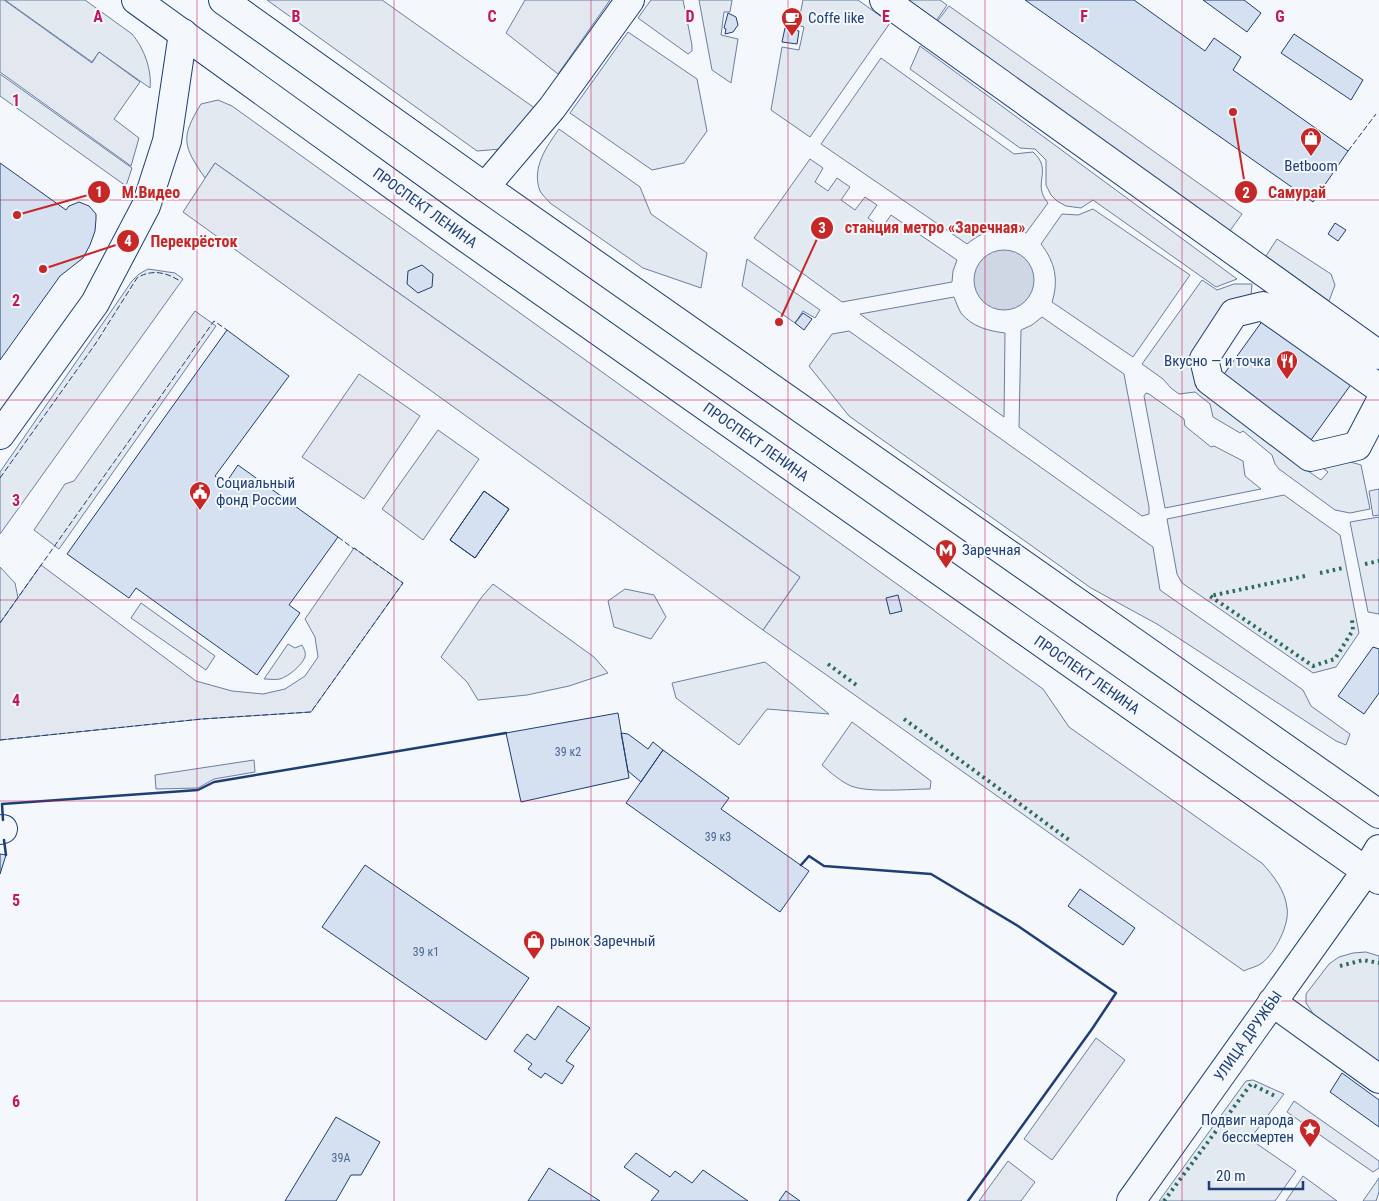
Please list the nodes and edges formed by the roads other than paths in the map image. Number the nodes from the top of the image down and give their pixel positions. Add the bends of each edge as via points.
1 (136, 0) edge
2 (223, 0) edge
3 (630, 0) edge
4 (884, 0) edge
5 (183, 33) junction
6 (485, 187) junction
7 (1377, 347) edge
8 (1379, 388) edge
9 (1379, 404) edge
10 (0, 435) edge
11 (1379, 814) edge
12 (1375, 867) edge
13 (1272, 1002) junction
14 (1379, 1079) edge
15 (1131, 1201) edge

1 - 5 main road, ПРОСПЕКТ ЛЕНИНА
2 - 6 main road
3 - 6 main road via 552,108
4 - 7 main road
5 - 10 main road via 167,141 146,206 94,303
5 - 12 main road, ПРОСПЕКТ ЛЕНИНА via 459,233
6 - 11 main road
8 - 9 main road via 1263,306 1234,313 1204,359 1209,380 1310,457 1357,446
12 - 13 main road, УЛИЦА ДРУЖБЫ
13 - 14 main road
13 - 15 main road, УЛИЦА ДРУЖБЫ

